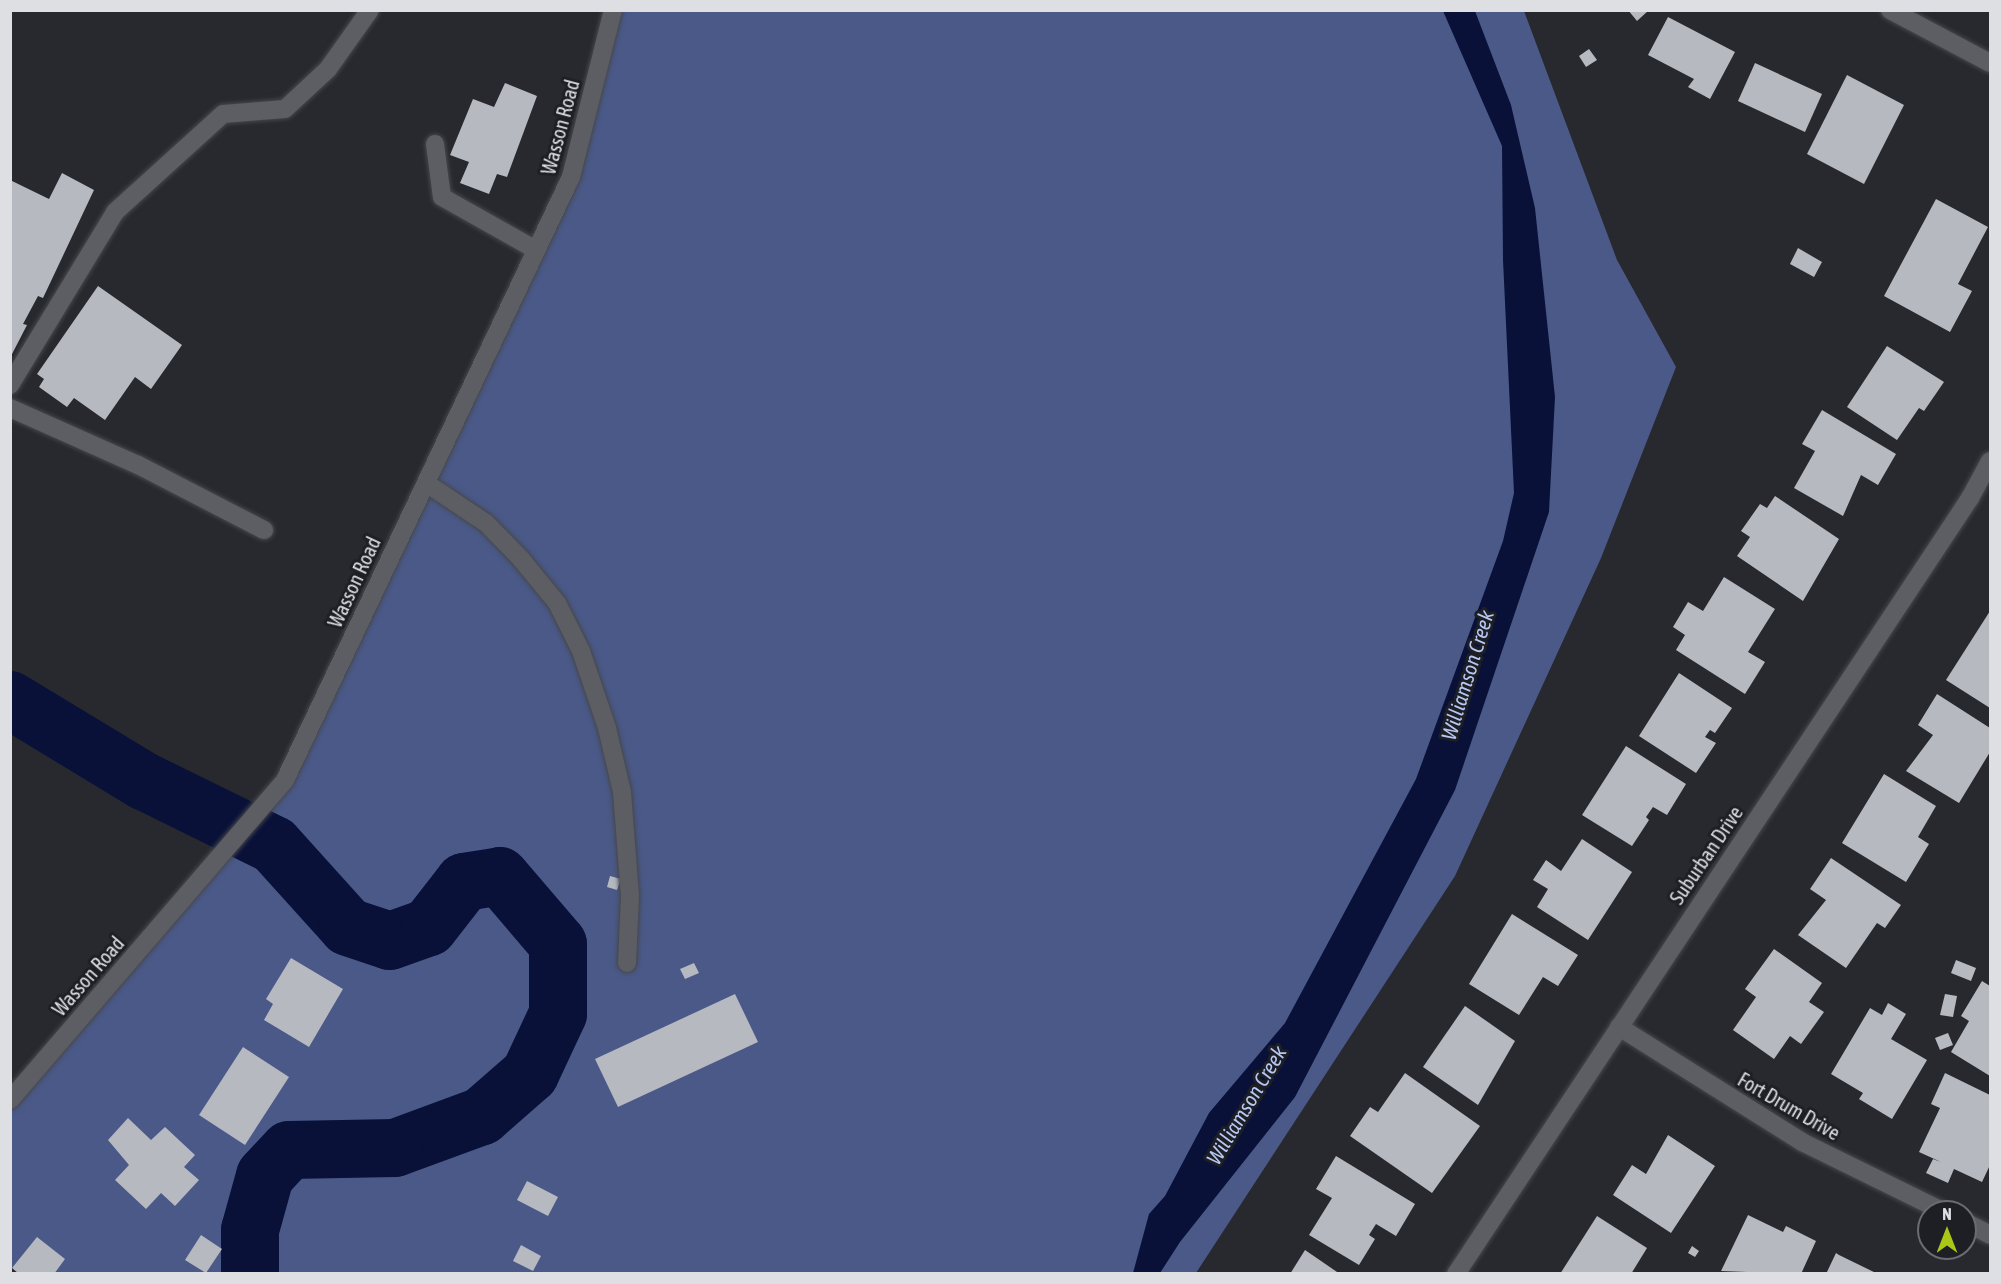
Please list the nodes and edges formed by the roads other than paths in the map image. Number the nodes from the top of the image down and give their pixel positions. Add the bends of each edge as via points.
1 (370, 10) edge
2 (613, 10) edge
3 (1890, 10) edge
4 (1990, 63) edge
5 (435, 144) dead end
6 (536, 250) junction
7 (10, 385) edge
8 (10, 408) edge
9 (1990, 461) edge
10 (426, 483) junction
11 (264, 530) dead end
12 (627, 963) dead end
13 (1619, 1027) junction
14 (10, 1100) edge
15 (1920, 1200) edge
16 (1456, 1274) edge

1 - 7 street via 328,69 285,109 223,114 115,212
2 - 6 street, Wasson Road via 572,177
3 - 4 street
5 - 6 street via 442,197
6 - 10 street, Wasson Road
8 - 11 street via 138,465
9 - 13 street, Suburban Drive via 1970,498
10 - 12 street via 486,523 521,559 557,603 581,651 608,728 622,792 630,895
10 - 14 street, Wasson Road via 285,780
13 - 15 street, Fort Drum Drive via 1802,1142
13 - 16 street, Suburban Drive

